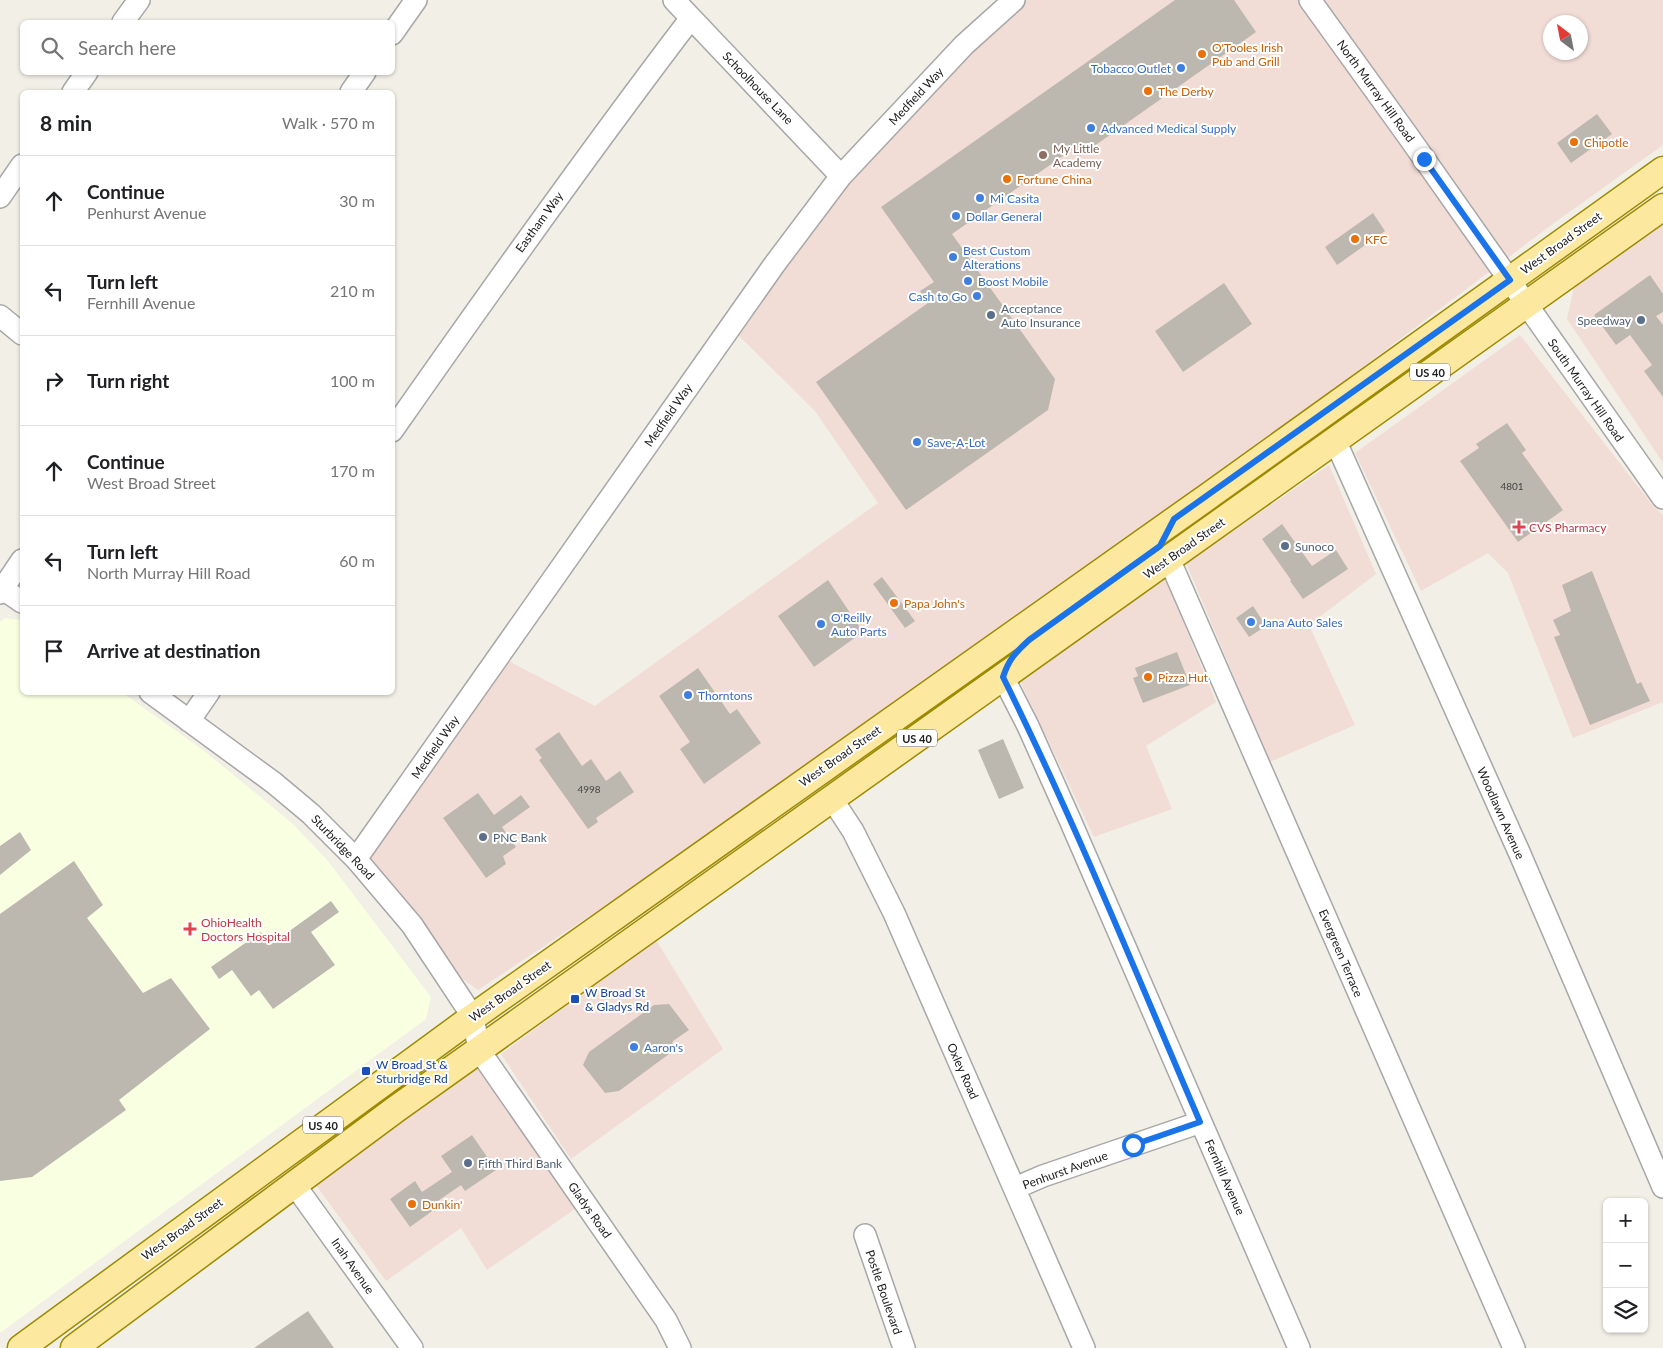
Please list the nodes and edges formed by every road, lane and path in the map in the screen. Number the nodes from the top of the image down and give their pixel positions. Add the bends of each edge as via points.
1 (139, 0) edge
2 (416, 0) edge
3 (674, 0) edge
4 (1014, 0) edge
5 (1310, 0) edge
6 (691, 18) junction
7 (124, 20) edge
8 (395, 30) edge
9 (85, 75) edge
10 (363, 75) edge
11 (74, 90) edge
12 (352, 90) edge
13 (20, 168) edge
14 (1663, 170) edge
15 (841, 176) junction
16 (0, 198) edge
17 (1663, 207) edge
18 (1510, 280) junction
19 (1526, 305) junction
20 (0, 316) edge
21 (20, 332) edge
22 (395, 427) edge
23 (1335, 440) junction
24 (1663, 498) edge
25 (1174, 519) junction
26 (1169, 559) junction
27 (20, 563) edge
28 (1, 589) edge
29 (20, 601) edge
30 (1003, 677) junction
31 (154, 695) edge
32 (207, 695) edge
33 (188, 721) junction
34 (832, 761) junction
35 (832, 799) junction
36 (356, 859) junction
37 (654, 926) junction
38 (473, 1017) junction
39 (479, 1050) junction
40 (1200, 1122) junction
41 (294, 1184) junction
42 (1663, 1187) edge
43 (1015, 1188) junction
44 (865, 1235) dead end
45 (20, 1348) edge
46 (74, 1348) edge
47 (412, 1348) edge
48 (680, 1348) edge
49 (904, 1348) edge
50 (1084, 1348) edge
51 (1299, 1348) edge
52 (1514, 1348) edge

1 - 7 street
2 - 8 street
3 - 6 street, Schoolhouse Lane
4 - 15 street, Medfield Way via 964,45
5 - 18 street, North Murray Hill Road
6 - 15 street, Schoolhouse Lane
6 - 22 street, Eastham Way via 543,216
9 - 11 street
10 - 12 street
13 - 16 street
14 - 18 main road, West Broad Street / US 40
15 - 36 street, Medfield Way via 774,265
17 - 19 main road, West Broad Street / US 40
18 - 19 street, South Murray Hill Road
18 - 25 main road, West Broad Street / US 40
19 - 23 main road, West Broad Street / US 40
19 - 24 street, South Murray Hill Road
20 - 21 street
23 - 26 main road, West Broad Street / US 40
23 - 42 street, Woodlawn Avenue via 1519,852
25 - 30 main road via 1160,546 1029,640 1012,656
25 - 34 main road, West Broad Street / US 40
26 - 30 main road, West Broad Street / US 40
26 - 52 street, Evergreen Terrace
27 - 28 street
28 - 29 street
30 - 35 main road, West Broad Street / US 40
30 - 40 street, Fernhill Avenue via 1070,820
31 - 33 street, Sturbridge Road
32 - 33 street
33 - 36 street, Sturbridge Road via 274,783
34 - 37 main road via 830,778 774,820 751,843 677,896
34 - 38 main road, West Broad Street / US 40
35 - 37 main road, West Broad Street / US 40
35 - 43 street, Oxley Road via 853,831 894,913
36 - 38 street, Sturbridge Road via 412,925
37 - 39 main road, West Broad Street / US 40
38 - 39 street, Sturbridge Road
38 - 45 main road, West Broad Street / US 40
39 - 41 main road, West Broad Street / US 40
39 - 48 street, Gladys Road via 666,1320
40 - 43 street, Penhurst Avenue
40 - 51 street, Fernhill Avenue
41 - 46 main road, West Broad Street / US 40
41 - 47 street, Inah Avenue
43 - 50 street, Oxley Road
44 - 49 street, Postle Boulevard

